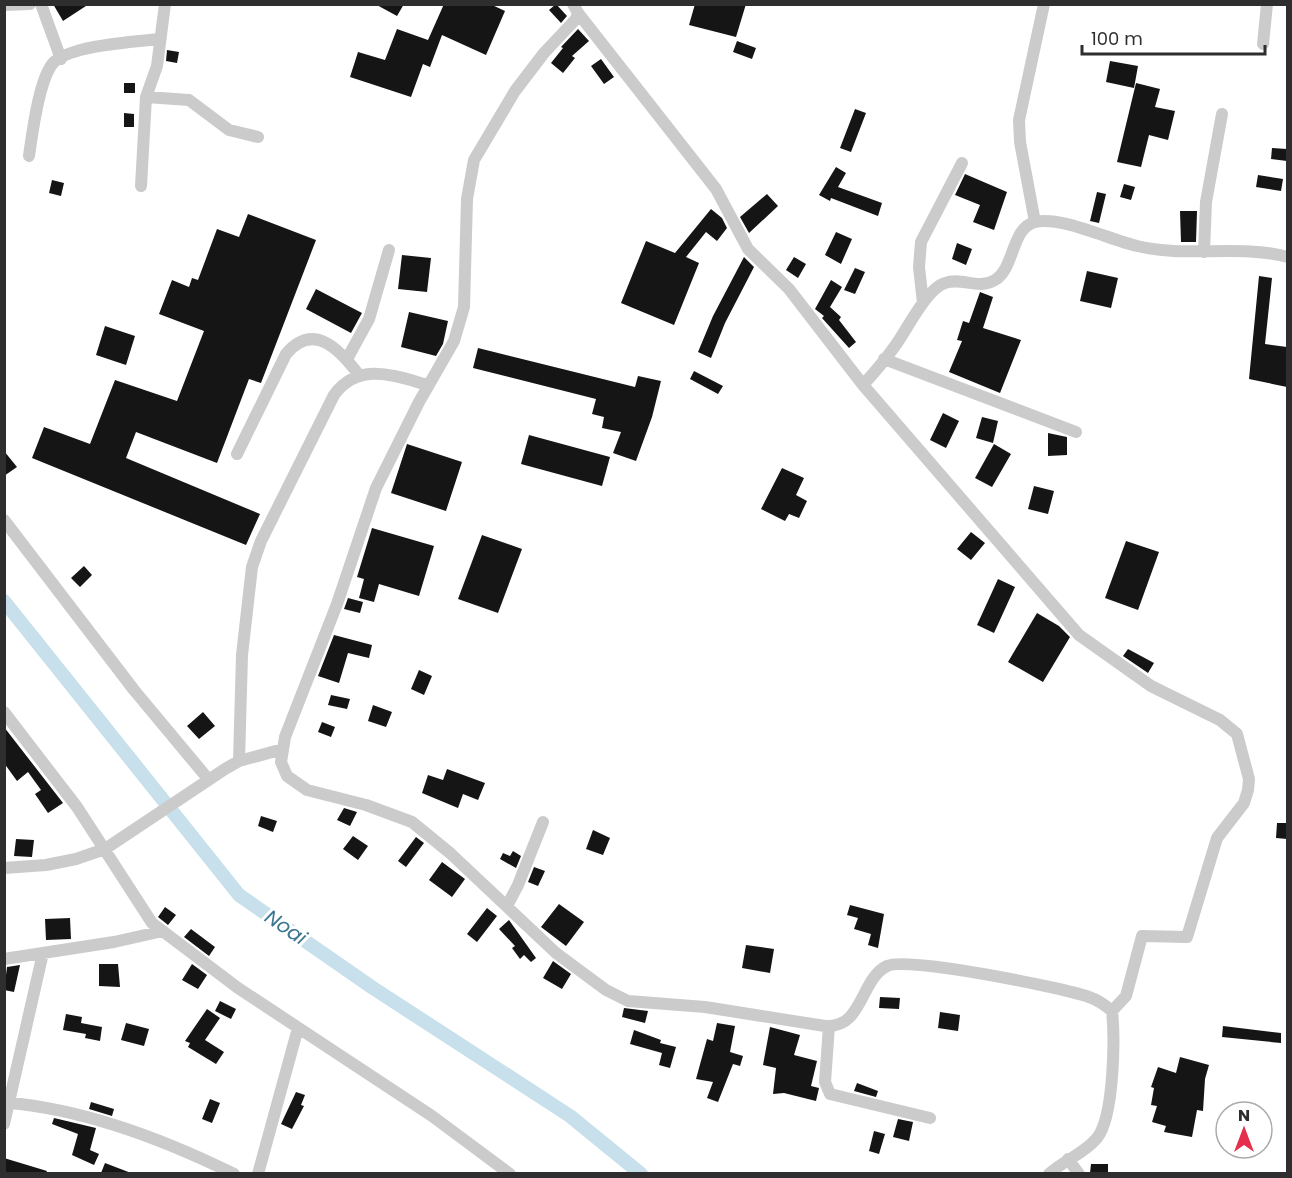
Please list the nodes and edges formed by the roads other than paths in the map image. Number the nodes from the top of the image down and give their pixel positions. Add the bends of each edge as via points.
1 (30, 4) edge
2 (41, 4) edge
3 (165, 4) edge
4 (1044, 4) edge
5 (1267, 4) edge
6 (4, 5) edge
7 (575, 9) edge
8 (159, 39) junction
9 (1263, 44) dead end
10 (61, 59) junction
11 (146, 97) junction
12 (1222, 114) dead end
13 (258, 137) dead end
14 (29, 156) dead end
15 (962, 163) dead end
16 (141, 186) dead end
17 (1035, 222) junction
18 (389, 250) dead end
19 (1203, 252) junction
20 (1287, 257) edge
21 (923, 303) junction
22 (346, 359) junction
23 (884, 359) junction
24 (359, 375) junction
25 (428, 386) junction
26 (863, 386) junction
27 (1076, 432) dead end
28 (237, 454) dead end
29 (4, 520) edge
30 (4, 712) edge
31 (283, 749) junction
32 (239, 761) junction
33 (209, 780) junction
34 (543, 822) dead end
35 (105, 849) junction
36 (4, 868) edge
37 (507, 906) junction
38 (163, 932) junction
39 (43, 953) junction
40 (4, 959) edge
41 (1112, 1011) junction
42 (829, 1026) junction
43 (298, 1028) junction
44 (10, 1103) junction
45 (930, 1118) dead end
46 (4, 1124) edge
47 (1068, 1159) junction
48 (234, 1173) edge
49 (258, 1173) edge
50 (510, 1173) edge
51 (1048, 1173) edge
52 (1079, 1173) edge

1 - 6 street
2 - 10 street
3 - 8 street
4 - 17 street via 1019,120
5 - 9 street
7 - 25 street via 576,19 515,91 474,160 467,199 464,308 453,341
7 - 26 street via 717,189 748,249 789,289
8 - 10 street via 100,47
8 - 11 street via 157,66
10 - 14 street via 49,71 36,111
11 - 13 street via 189,100 229,130
11 - 16 street
12 - 19 street via 1206,202
15 - 21 street via 921,242 918,267
17 - 19 street via 1066,225 1139,247
17 - 21 street via 1020,235 1008,264 995,280 981,285 947,282
18 - 22 street via 369,319
19 - 20 street
21 - 23 street
22 - 24 street
22 - 28 street via 333,347 313,339 294,345
23 - 26 street
23 - 27 street
24 - 25 street via 393,376
24 - 32 street via 347,380 334,395 261,541 252,567 243,645
25 - 31 street via 376,488
26 - 41 street via 1079,635 1151,686 1220,720 1238,734 1248,790 1244,803 1217,838 1186,937 1142,936 1126,996
29 - 33 street via 134,690
30 - 35 street
31 - 32 street
31 - 37 street via 281,762 287,776 307,790 412,822
32 - 33 street
33 - 35 street
34 - 37 street
35 - 36 street via 46,865
35 - 38 street via 152,923
37 - 42 street via 556,953 606,990 628,1001 705,1007
38 - 39 street
38 - 43 street
39 - 40 street
39 - 44 street
41 - 42 street via 1080,994 955,968 903,963 880,971 853,1014
41 - 47 street via 1108,1114 1098,1137 1082,1153
42 - 45 street via 825,1082 830,1094
43 - 49 street
43 - 50 street via 432,1116
44 - 46 street
44 - 48 street via 42,1106 137,1132
47 - 51 street
47 - 52 street

